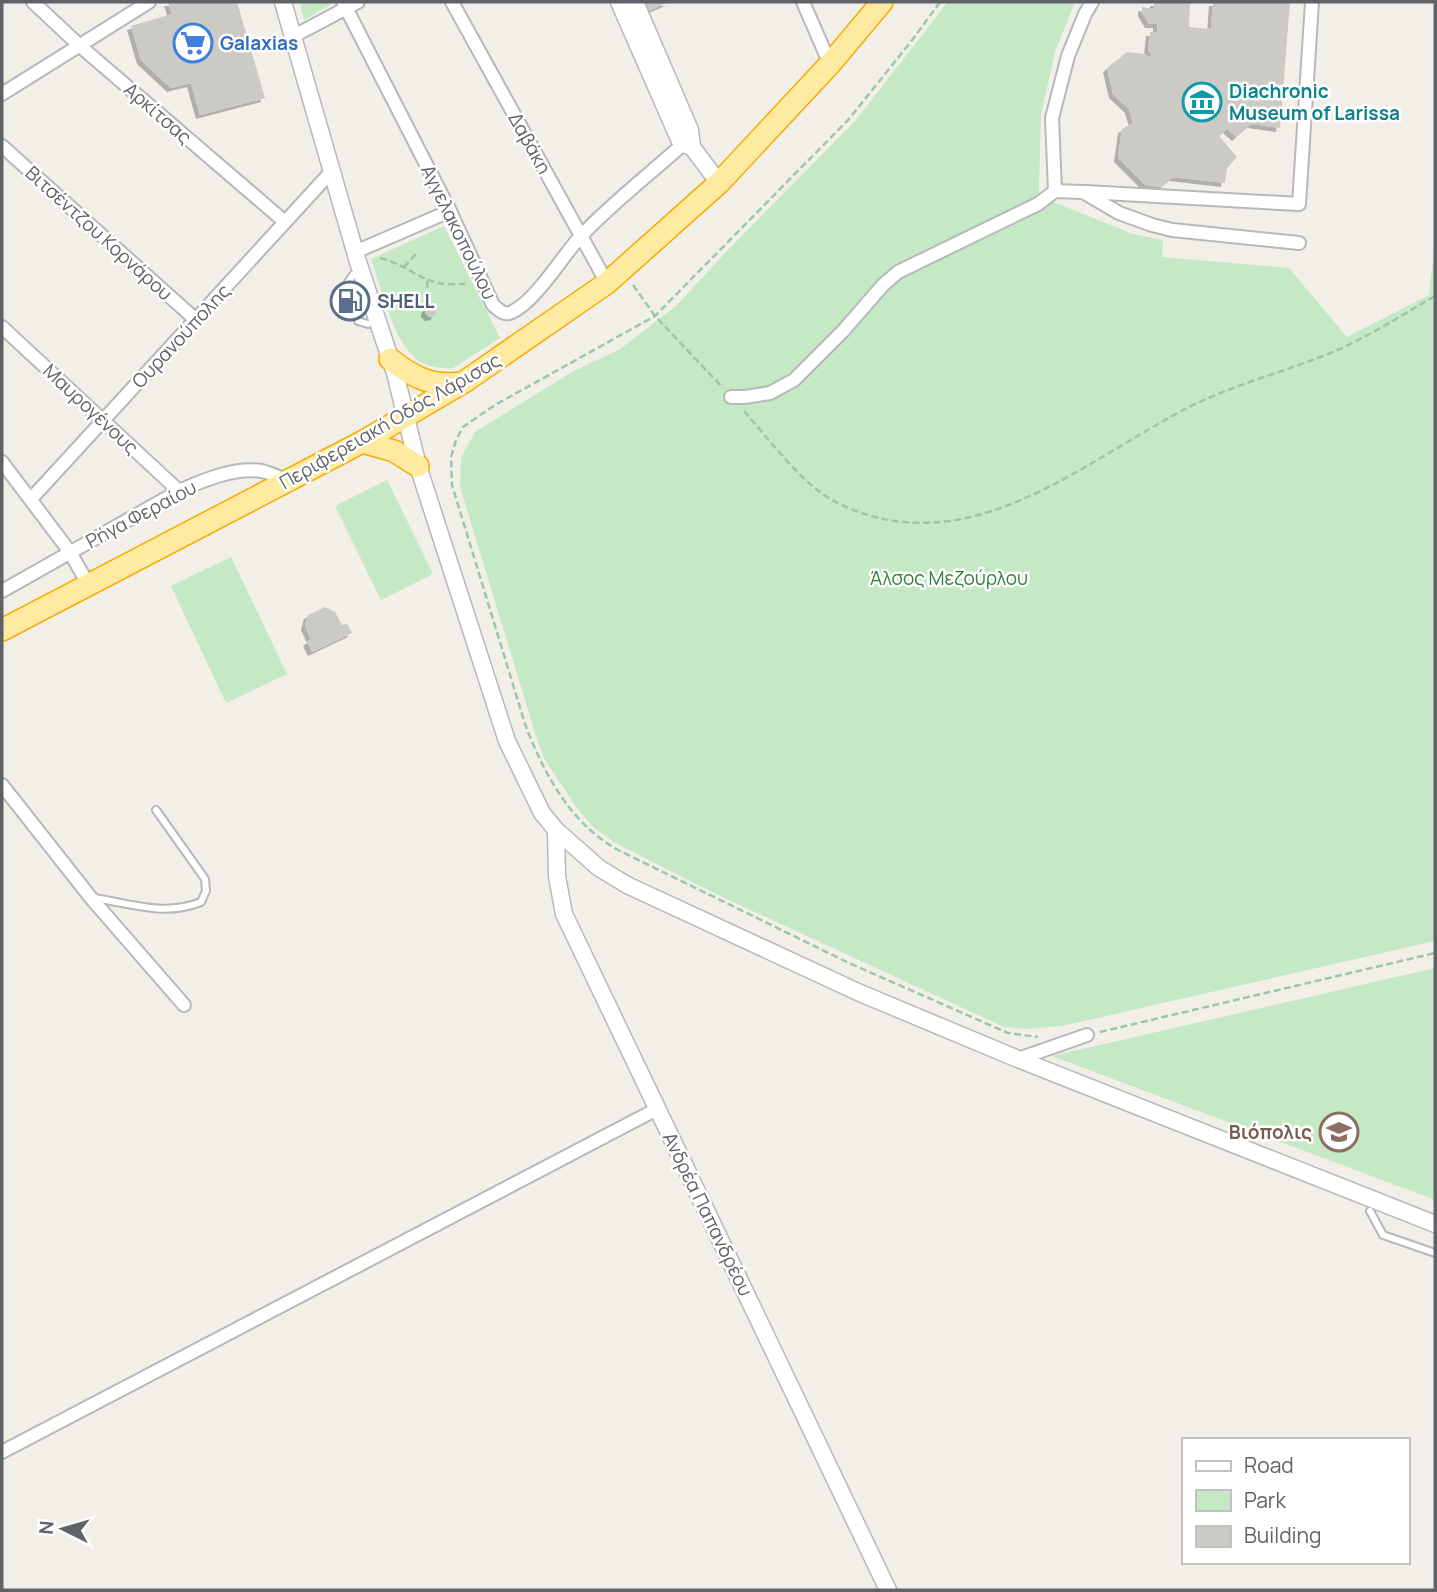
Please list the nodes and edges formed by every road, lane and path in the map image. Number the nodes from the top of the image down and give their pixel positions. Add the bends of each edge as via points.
1 (33, 2) edge
2 (149, 2) edge
3 (283, 2) edge
4 (452, 2) edge
5 (619, 2) edge
6 (635, 2) edge
7 (803, 2) edge
8 (881, 2) edge
9 (940, 2) edge
10 (1092, 2) edge
11 (1312, 2) edge
12 (349, 4) edge
13 (1084, 8) edge
14 (292, 37) junction
15 (80, 46) junction
16 (830, 64) junction
17 (2, 94) edge
18 (2, 146) edge
19 (688, 146) junction
20 (331, 172) junction
21 (719, 183) junction
22 (1055, 191) junction
23 (1083, 191) junction
24 (450, 211) junction
25 (285, 222) junction
26 (581, 236) junction
27 (1299, 243) dead end
28 (371, 245) junction
29 (355, 252) junction
30 (418, 252) dead end
31 (404, 267) junction
32 (353, 275) dead end
33 (615, 277) junction
34 (481, 278) junction
35 (427, 281) junction
36 (1435, 296) edge
37 (429, 307) dead end
38 (648, 307) dead end
39 (196, 320) junction
40 (368, 324) dead end
41 (2, 327) edge
42 (390, 359) junction
43 (464, 383) junction
44 (731, 397) dead end
45 (406, 415) junction
46 (103, 419) junction
47 (362, 442) junction
48 (2, 462) edge
49 (418, 466) junction
50 (289, 481) junction
51 (815, 489) dead end
52 (180, 491) junction
53 (31, 499) junction
54 (70, 552) junction
55 (89, 586) junction
56 (2, 591) edge
57 (2, 630) edge
58 (2, 785) edge
59 (156, 810) dead end
60 (556, 830) junction
61 (91, 898) junction
62 (1435, 953) edge
63 (184, 1005) dead end
64 (1087, 1035) joint
65 (1043, 1038) dead end
66 (1018, 1059) junction
67 (657, 1109) junction
68 (1370, 1211) dead end
69 (1435, 1224) edge
70 (1435, 1254) edge
71 (2, 1452) edge
72 (888, 1590) edge

1 - 15 street, Αρκίτσας
2 - 15 street
3 - 14 street
4 - 26 street, Δαβάκη
5 - 19 street via 679,139
6 - 19 street via 690,130
7 - 16 street
8 - 16 highway, Περιφερειακή Οδός Λάρισας
9 - 65 path via 849,119 655,316 463,427 451,457 452,485 537,755 557,791 590,832 849,963 1008,1033
10 - 13 street
11 - 23 street via 1299,204
12 - 14 street
12 - 24 street, Αγγελακοπούλου
13 - 22 street via 1052,118
14 - 20 street
15 - 17 street
15 - 25 street, Αρκίτσας
16 - 21 highway, Περιφερειακή Οδός Λάρισας
18 - 39 street, Βιτσέντζου Κορνάρου
19 - 21 street
19 - 26 street, Αγγελακοπούλου
20 - 25 street, Ουρανούπολης
20 - 29 street
21 - 33 highway, Περιφερειακή Οδός Λάρισας
22 - 23 street
22 - 44 street via 1038,204 898,272 822,353 780,389 759,396
23 - 27 street via 1119,213 1172,230
24 - 28 street
24 - 34 street, Αγγελακοπούλου
25 - 39 street, Ουρανούπολης
26 - 33 street, Δαβάκη
26 - 34 street, Αγγελακοπούλου via 551,275 513,312 506,314 493,305
28 - 29 street
28 - 31 path via 376,257
29 - 42 street
30 - 31 path
31 - 35 path
32 - 40 lane via 347,284 358,321
33 - 38 path
33 - 43 highway, Περιφερειακή Οδός Λάρισας
34 - 35 path via 459,284
35 - 37 path
36 - 51 path via 1335,351 1187,408 1045,489 980,515 937,523 897,522 854,510
39 - 46 street, Ουρανούπολης
41 - 46 street, Μαυρογένους
42 - 43 highway via 425,382
42 - 45 street
43 - 45 highway, Περιφερειακή Οδός Λάρισας
45 - 47 highway, Περιφερειακή Οδός Λάρισας
45 - 49 street
46 - 52 street, Μαυρογένους
46 - 53 street, Ουρανούπολης
47 - 49 highway via 394,451
47 - 50 highway, Περιφερειακή Οδός Λάρισας
48 - 53 street
49 - 60 street via 507,741 542,813
50 - 52 street, Ρήγα Φεραίου via 264,471 239,472
50 - 55 highway, Περιφερειακή Οδός Λάρισας
52 - 54 street, Ρήγα Φεραίου
53 - 54 street
54 - 55 street
54 - 56 street, Ρήγα Φεραίου
55 - 57 highway, Περιφερειακή Οδός Λάρισας
58 - 61 street
59 - 61 lane via 205,879 201,902 165,910
60 - 66 street via 599,868 627,885 860,993
60 - 67 street, Ανδρέα Παπανδρέου via 564,914
61 - 63 street
62 - 64 path
64 - 66 street
66 - 69 street
67 - 71 street
67 - 72 street, Ανδρέα Παπανδρέου
68 - 70 lane via 1383,1234

